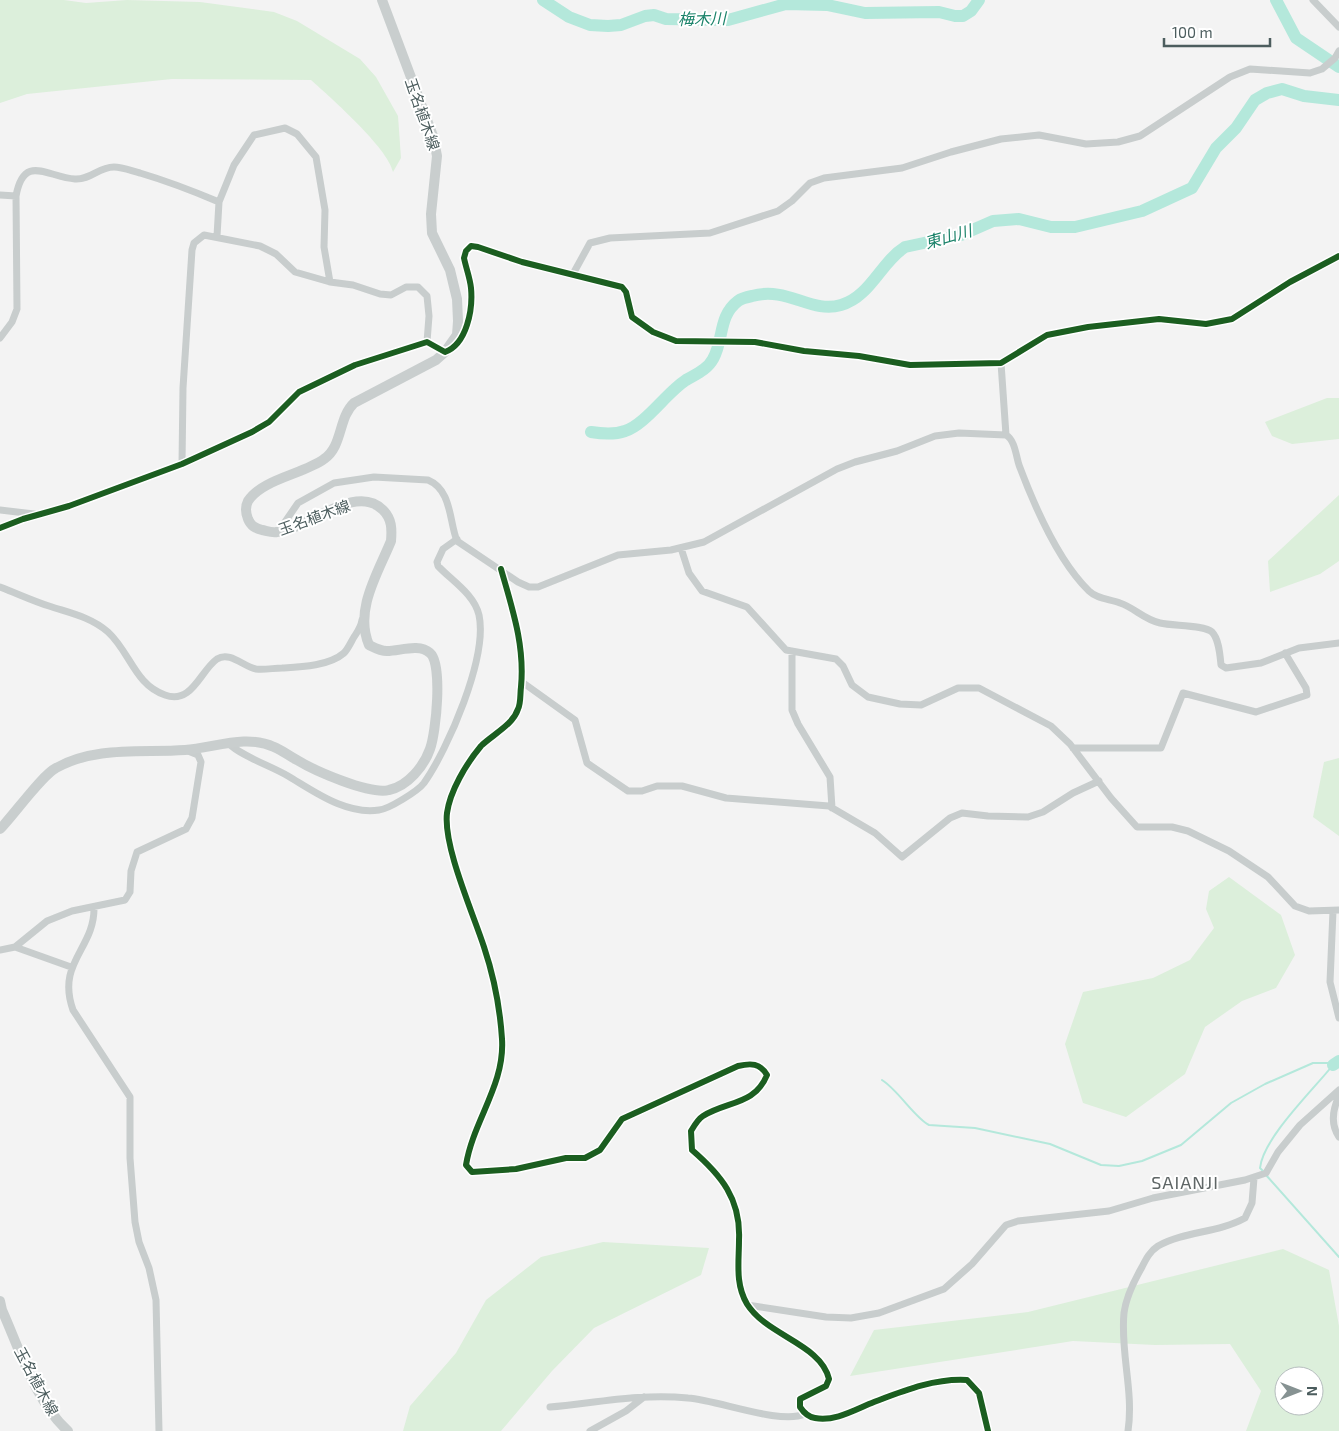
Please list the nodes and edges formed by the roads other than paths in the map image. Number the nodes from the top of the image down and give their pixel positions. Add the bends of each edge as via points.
1 (382, 0) edge
2 (1313, 0) edge
3 (1339, 27) edge
4 (1339, 51) edge
5 (0, 196) edge
6 (16, 196) junction
7 (219, 202) junction
8 (217, 236) junction
9 (1339, 256) edge
10 (573, 274) junction
11 (330, 282) junction
12 (0, 338) edge
13 (427, 342) junction
14 (445, 352) junction
15 (1001, 363) junction
16 (1006, 435) junction
17 (182, 464) junction
18 (0, 510) edge
19 (37, 514) junction
20 (0, 528) edge
21 (278, 532) junction
22 (457, 539) junction
23 (681, 548) junction
24 (500, 569) junction
25 (0, 587) edge
26 (363, 612) junction
27 (1339, 643) edge
28 (792, 651) junction
29 (1285, 652) junction
30 (522, 682) junction
31 (228, 743) junction
32 (1073, 748) junction
33 (185, 750) junction
34 (1099, 781) junction
35 (832, 808) junction
36 (0, 830) edge
37 (94, 907) junction
38 (1336, 911) edge
39 (15, 946) junction
40 (0, 950) edge
41 (71, 967) junction
42 (1339, 1018) edge
43 (1339, 1090) edge
44 (1339, 1096) edge
45 (1339, 1137) edge
46 (1254, 1178) junction
47 (0, 1301) edge
48 (748, 1305) junction
49 (644, 1398) junction
50 (550, 1407) dead end
51 (805, 1414) junction
52 (68, 1431) edge
53 (160, 1431) edge
54 (590, 1431) edge
55 (988, 1431) edge
56 (1128, 1431) edge

1 - 14 main road, 玉名植木線 via 433,136 437,156 430,214 432,233 450,270 457,299 457,335
2 - 3 street
4 - 10 street via 1322,69 1298,74 1250,69 1230,77 1140,136 1118,142 1086,144 1039,136 1002,139 902,168 824,178 810,183 778,211 723,231 590,242
5 - 6 street
6 - 7 street via 23,174 36,170 74,179 89,178 100,169 114,167 174,183
6 - 12 street via 17,309
7 - 8 street
7 - 11 street via 234,165 254,135 285,128 297,134 316,157 325,210 324,247
8 - 11 street via 260,246 276,254 295,272
8 - 17 street via 204,235 194,243 192,250 183,388
9 - 15 street via 1232,319 1206,324 1159,319 1088,327 1047,335
10 - 14 street via 471,246 464,258 471,286 469,314 455,349
10 - 15 street via 622,287 632,317 668,340 756,342 910,365
11 - 13 street via 391,296 406,287 418,288 427,296
13 - 14 street
13 - 17 street via 355,365 299,392 269,422
14 - 21 main road, 玉名植木線 via 436,360 354,403 347,409 334,449 325,459 263,488 248,501 246,512 250,524
15 - 16 street
16 - 23 street via 959,433 935,436 897,451 855,462 766,506 704,542
16 - 29 street via 1011,440 1026,483 1056,546 1092,594 1122,603 1146,620 1211,631 1221,664 1226,668 1261,663
17 - 19 street via 69,506
18 - 19 street
19 - 20 street
21 - 22 street via 298,503 334,483 358,478 400,477 428,480 435,485 447,501
21 - 26 main road, 玉名植木線 via 347,503 361,501 376,504 383,510 389,517 391,541
22 - 24 street
22 - 31 street via 443,550 437,562 475,605 479,617 479,642 452,732 422,785 386,808 353,810
23 - 24 street via 618,555 538,587 524,586
23 - 28 street via 688,573 702,591 747,606 786,650
24 - 30 street via 521,642
25 - 26 street via 77,614 108,632 141,679 154,691 168,696 186,693 218,659 228,657 255,669 269,670 321,663 342,654 361,626
26 - 31 main road, 玉名植木線 via 364,634 369,645 387,651 425,649 436,663 434,730 430,749 415,774 403,785 388,791 366,788 326,774 275,747 259,742
27 - 29 street
28 - 32 street via 836,659 859,693 893,703 921,705 958,688 979,688 1051,726
28 - 35 street via 792,710 830,777
29 - 32 street via 1307,695 1256,712 1183,693 1161,748
30 - 35 street via 575,720 586,763 628,790 682,786 726,798
30 - 48 street via 514,716 481,746 469,763 447,813 450,845 496,990 502,1041 492,1097 468,1150 466,1165 472,1172 586,1158 600,1150 622,1120 738,1066 750,1063 762,1068 767,1075 762,1088 739,1102 701,1116 690,1131 692,1150 714,1169 729,1190 738,1216 738,1278
31 - 33 main road, 玉名植木線
32 - 34 street
33 - 36 main road, 玉名植木線 via 137,750 70,761 53,769
33 - 37 street via 198,756 201,762 192,818 186,829 138,852 131,871 130,892 124,900
34 - 35 street via 1073,792 1044,812 1028,817 962,813 950,818 902,857 875,833
34 - 38 street via 1137,827 1172,827 1188,831 1229,851 1268,877 1295,906 1309,911
37 - 39 street via 72,911 47,922
37 - 41 street via 94,920
38 - 42 street via 1330,982
39 - 40 street
39 - 41 street
41 - 53 street via 69,988 73,1010 130,1097 130,1158 136,1222 156,1300
43 - 46 street via 1300,1125 1266,1173
44 - 45 street via 1334,1107 1333,1129
46 - 48 street via 1185,1190 1109,1211 1006,1225 972,1264 944,1289 879,1313 851,1318 826,1317
46 - 56 street via 1252,1203 1245,1218 1174,1238 1156,1247 1137,1276 1124,1311 1130,1381
47 - 52 main road, 玉名植木線 via 42,1396
48 - 51 street via 763,1322 818,1358 826,1367 829,1380 826,1386 800,1399 800,1407
49 - 50 street
49 - 51 street via 687,1398 780,1417 796,1418
49 - 54 street
51 - 55 street via 815,1419 838,1417 931,1383 967,1380 979,1393

